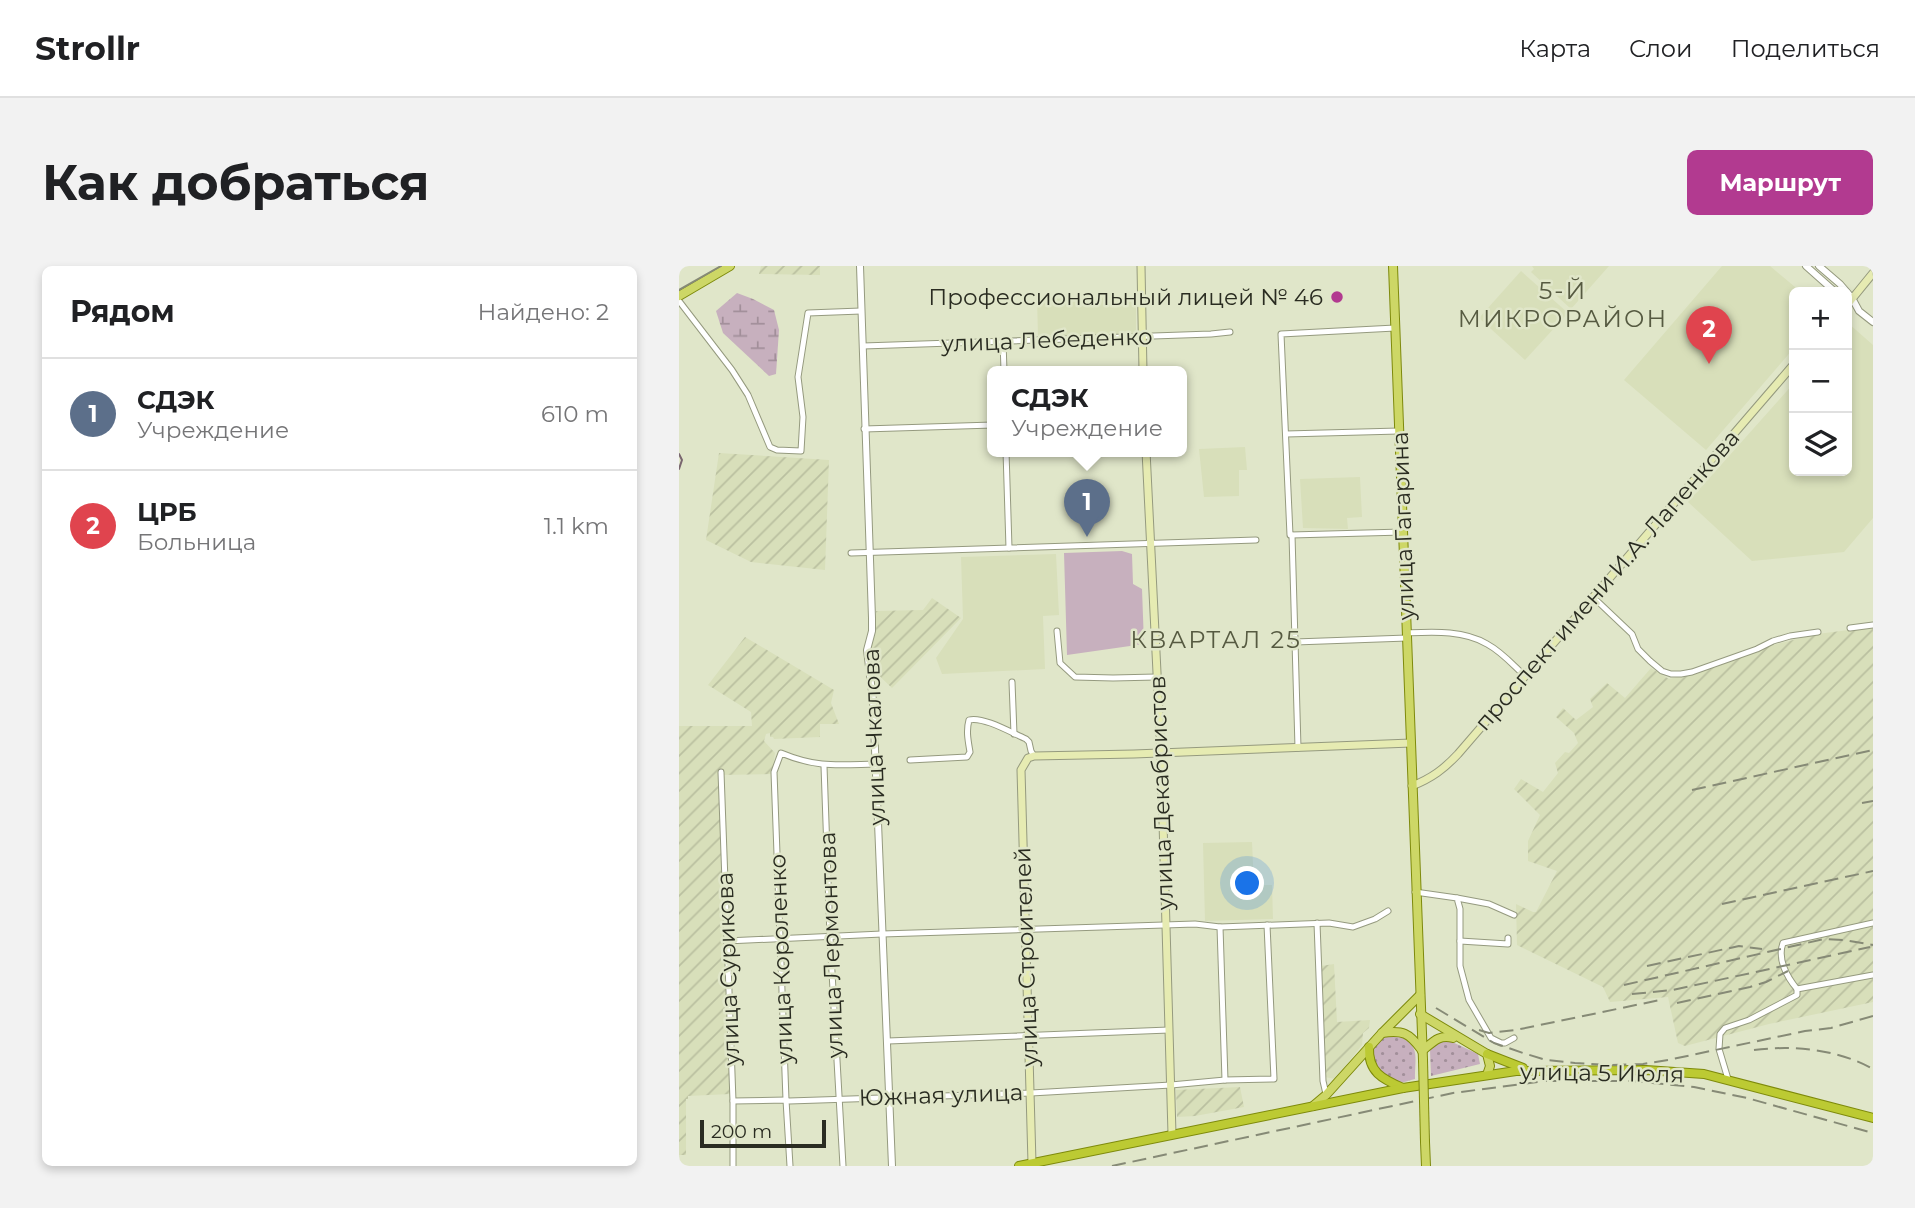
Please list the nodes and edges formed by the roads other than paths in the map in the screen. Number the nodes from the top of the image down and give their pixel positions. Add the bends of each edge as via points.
1 (730, 266) edge
2 (860, 266) edge
3 (1141, 266) edge
4 (1393, 266) edge
5 (1806, 266) edge
6 (1819, 266) edge
7 (1873, 273) edge
8 (1831, 287) edge
9 (1842, 287) edge
10 (1852, 294) edge
11 (679, 296) edge
12 (1852, 299) edge
13 (679, 301) edge
14 (861, 311) junction
15 (1873, 322) edge
16 (1395, 328) junction
17 (1230, 332) dead end
18 (1142, 337) junction
19 (1003, 341) junction
20 (863, 346) junction
21 (1004, 366) edge
22 (1143, 366) edge
23 (1789, 370) edge
24 (987, 425) edge
25 (864, 429) junction
26 (1399, 431) junction
27 (1286, 434) junction
28 (1006, 457) edge
29 (1146, 457) edge
30 (1403, 533) junction
31 (1290, 535) junction
32 (1256, 540) dead end
33 (1150, 543) junction
34 (1009, 548) junction
35 (851, 553) dead end
36 (869, 553) junction
37 (1593, 597) junction
38 (1873, 625) edge
39 (1850, 628) dead end
40 (1057, 631) dead end
41 (1818, 632) dead end
42 (1407, 635) junction
43 (1295, 642) junction
44 (1525, 676) junction
45 (1156, 677) junction
46 (1012, 682) dead end
47 (1014, 734) junction
48 (1411, 743) junction
49 (1298, 748) junction
50 (1161, 753) junction
51 (1034, 756) junction
52 (910, 760) dead end
53 (874, 764) junction
54 (824, 766) junction
55 (721, 772) dead end
56 (1412, 786) junction
57 (1415, 892) junction
58 (1457, 898) junction
59 (1388, 911) dead end
60 (1514, 915) dead end
61 (1317, 923) junction
62 (1873, 923) edge
63 (1165, 925) junction
64 (1267, 925) junction
65 (1220, 927) junction
66 (1025, 930) junction
67 (882, 934) junction
68 (830, 937) junction
69 (1508, 938) dead end
70 (781, 939) junction
71 (726, 941) junction
72 (1460, 941) junction
73 (1873, 975) edge
74 (1797, 989) junction
75 (1420, 995) junction
76 (1420, 1014) junction
77 (1168, 1030) junction
78 (1382, 1032) junction
79 (1028, 1035) junction
80 (1514, 1038) dead end
81 (1460, 1039) junction
82 (888, 1041) junction
83 (1369, 1047) junction
84 (1487, 1054) junction
85 (1423, 1055) junction
86 (1533, 1071) junction
87 (1487, 1075) junction
88 (1728, 1079) junction
89 (1225, 1080) junction
90 (1171, 1085) junction
91 (1403, 1088) junction
92 (1031, 1093) junction
93 (890, 1097) junction
94 (838, 1098) junction
95 (786, 1100) junction
96 (1327, 1100) junction
97 (733, 1101) junction
98 (1873, 1118) edge
99 (1172, 1134) junction
100 (1032, 1163) junction
101 (733, 1166) edge
102 (790, 1166) edge
103 (843, 1166) edge
104 (892, 1166) edge
105 (1019, 1166) edge
106 (1426, 1166) edge

1 - 11 main road
2 - 14 street, улица Чкалова
3 - 18 main road
4 - 16 main road, улица Гагарина
5 - 8 street
6 - 9 street
7 - 10 main road
12 - 15 street
13 - 14 street via 748,395 770,447 801,452 798,377 808,313
14 - 20 street, улица Чкалова
16 - 26 main road, улица Гагарина
16 - 27 street via 1281,334
17 - 18 street, улица Лебеденко
18 - 19 street, улица Лебеденко
18 - 22 main road
19 - 20 street, улица Лебеденко
19 - 21 street
20 - 25 street, улица Чкалова
23 - 37 main road, проспект имени И.А. Лапенкова
24 - 25 street
25 - 36 street, улица Чкалова
26 - 27 street
26 - 30 main road, улица Гагарина
27 - 31 street
28 - 34 street
29 - 33 main road, улица Декабристов
30 - 31 street
30 - 42 main road, улица Гагарина
31 - 43 street
32 - 33 street
33 - 34 street
33 - 45 main road, улица Декабристов
34 - 36 street
35 - 36 street
36 - 53 street, улица Чкалова via 872,631 867,650
37 - 41 street via 1632,634 1650,661 1671,674 1692,672 1773,641
37 - 44 main road, проспект имени И.А. Лапенкова
38 - 39 street
40 - 45 street via 1060,663 1075,677
42 - 43 street
42 - 44 street via 1449,633 1479,640
42 - 48 main road, улица Гагарина
43 - 49 street
44 - 56 main road, проспект имени И.А. Лапенкова via 1442,771
45 - 50 main road, улица Декабристов
46 - 47 street
47 - 51 street via 1029,741
47 - 52 street via 972,718 967,726 971,752 967,757
48 - 49 main road
48 - 56 main road, улица Гагарина
49 - 50 main road
50 - 51 main road
50 - 63 main road, улица Декабристов
51 - 66 main road, улица Строителей via 1021,770
53 - 54 street
53 - 67 street, улица Чкалова
54 - 68 street, улица Лермонтова
54 - 70 street, улица Короленко via 781,753 774,772
55 - 71 street, улица Сурикова
56 - 57 main road, улица Гагарина
57 - 58 street
57 - 75 main road, улица Гагарина
58 - 60 street
58 - 72 street
59 - 61 street via 1353,927
61 - 64 street
61 - 96 street
62 - 74 street via 1783,943 1783,965
63 - 65 street
63 - 66 street
63 - 77 main road, улица Декабристов
64 - 65 street
64 - 89 street, Южная улица via 1274,1079
65 - 89 street
66 - 67 street
66 - 79 main road, улица Строителей
67 - 68 street
67 - 82 street, улица Чкалова
68 - 70 street
68 - 94 street, улица Лермонтова
69 - 72 street via 1509,944
70 - 71 street
70 - 95 street, улица Короленко
71 - 97 street, улица Сурикова
72 - 80 street via 1460,966 1469,1000 1491,1038 1501,1043
73 - 74 street
74 - 88 street via 1797,995 1720,1034 1719,1049
75 - 76 main road, улица Гагарина
75 - 78 main road
76 - 81 main road
76 - 85 main road, улица Гагарина
77 - 79 street
77 - 90 main road, улица Декабристов
78 - 83 main road
78 - 85 main road via 1409,1035
79 - 82 street
79 - 92 main road, улица Строителей
81 - 84 main road
81 - 85 main road via 1439,1037
82 - 93 street, улица Чкалова
83 - 91 highway via 1372,1066 1386,1081
83 - 96 main road
84 - 86 highway
84 - 87 main road
85 - 106 main road, улица Гагарина, bridge
86 - 87 highway, улица 5 Июля
86 - 88 highway, улица 5 Июля via 1646,1070
87 - 91 highway, улица 5 Июля
88 - 98 highway, улица 5 Июля
89 - 90 street, Южная улица
90 - 92 street, Южная улица
90 - 99 main road, улица Декабристов
91 - 96 highway, улица 5 Июля
92 - 93 street, Южная улица
92 - 100 main road, улица Строителей
93 - 94 street, Южная улица
93 - 104 street, улица Чкалова
94 - 95 street, Южная улица
94 - 103 street, улица Лермонтова
95 - 97 street, Южная улица
95 - 102 street, улица Короленко
96 - 99 highway, улица 5 Июля via 1313,1107
97 - 101 street, улица Сурикова
99 - 100 highway
100 - 105 highway

